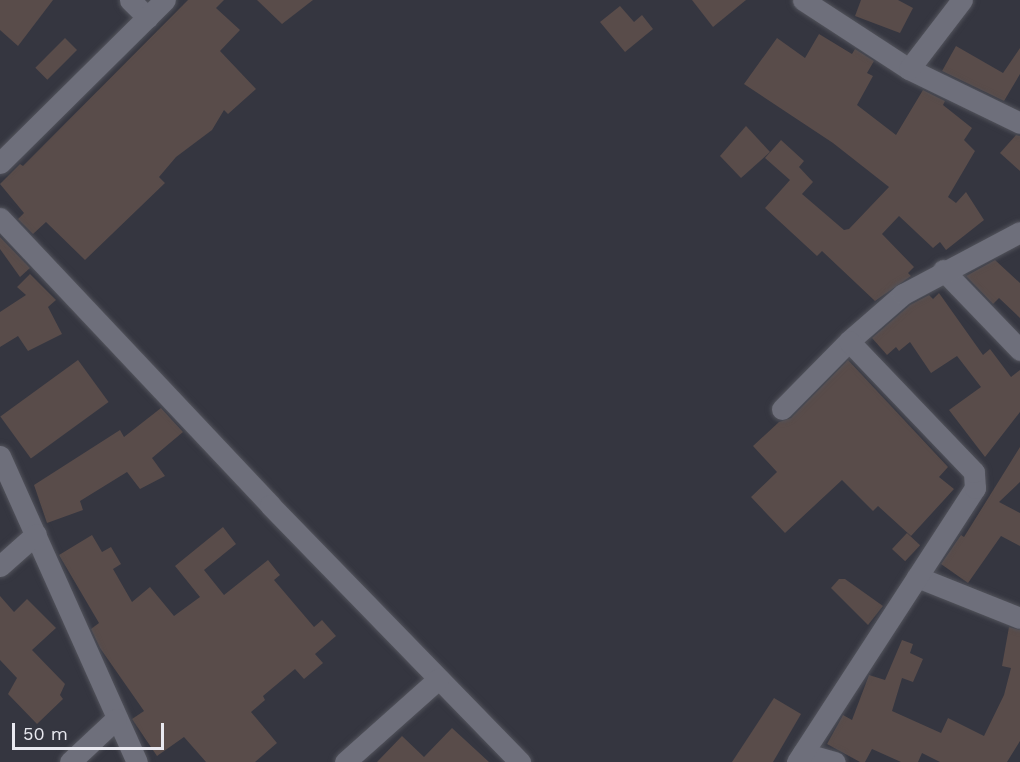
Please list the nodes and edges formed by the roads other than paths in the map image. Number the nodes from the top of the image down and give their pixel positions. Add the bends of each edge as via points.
1 (130, 0) edge
2 (165, 0) edge
3 (803, 0) edge
4 (962, 0) edge
5 (148, 18) junction
6 (909, 69) junction
7 (1020, 123) edge
8 (0, 162) edge
9 (0, 218) edge
10 (1020, 232) edge
11 (943, 270) junction
12 (849, 341) junction
13 (1020, 350) edge
14 (782, 409) dead end
15 (0, 456) edge
16 (36, 534) junction
17 (0, 566) edge
18 (917, 577) junction
19 (1020, 618) edge
20 (438, 679) junction
21 (116, 719) junction
22 (800, 757) edge
23 (70, 762) edge
24 (137, 762) edge
25 (345, 762) edge
26 (520, 762) edge
27 (835, 762) edge

1 - 5 street
2 - 5 street
3 - 6 street
4 - 6 street
5 - 8 street
6 - 7 street
9 - 20 street
10 - 11 street
11 - 12 street via 903,294
11 - 13 street
12 - 14 street
12 - 18 street via 974,472 975,488 970,500
15 - 16 street
16 - 17 street
16 - 21 street
18 - 19 street
18 - 22 street
20 - 25 street
20 - 26 street
21 - 23 street
21 - 24 street
22 - 27 street

